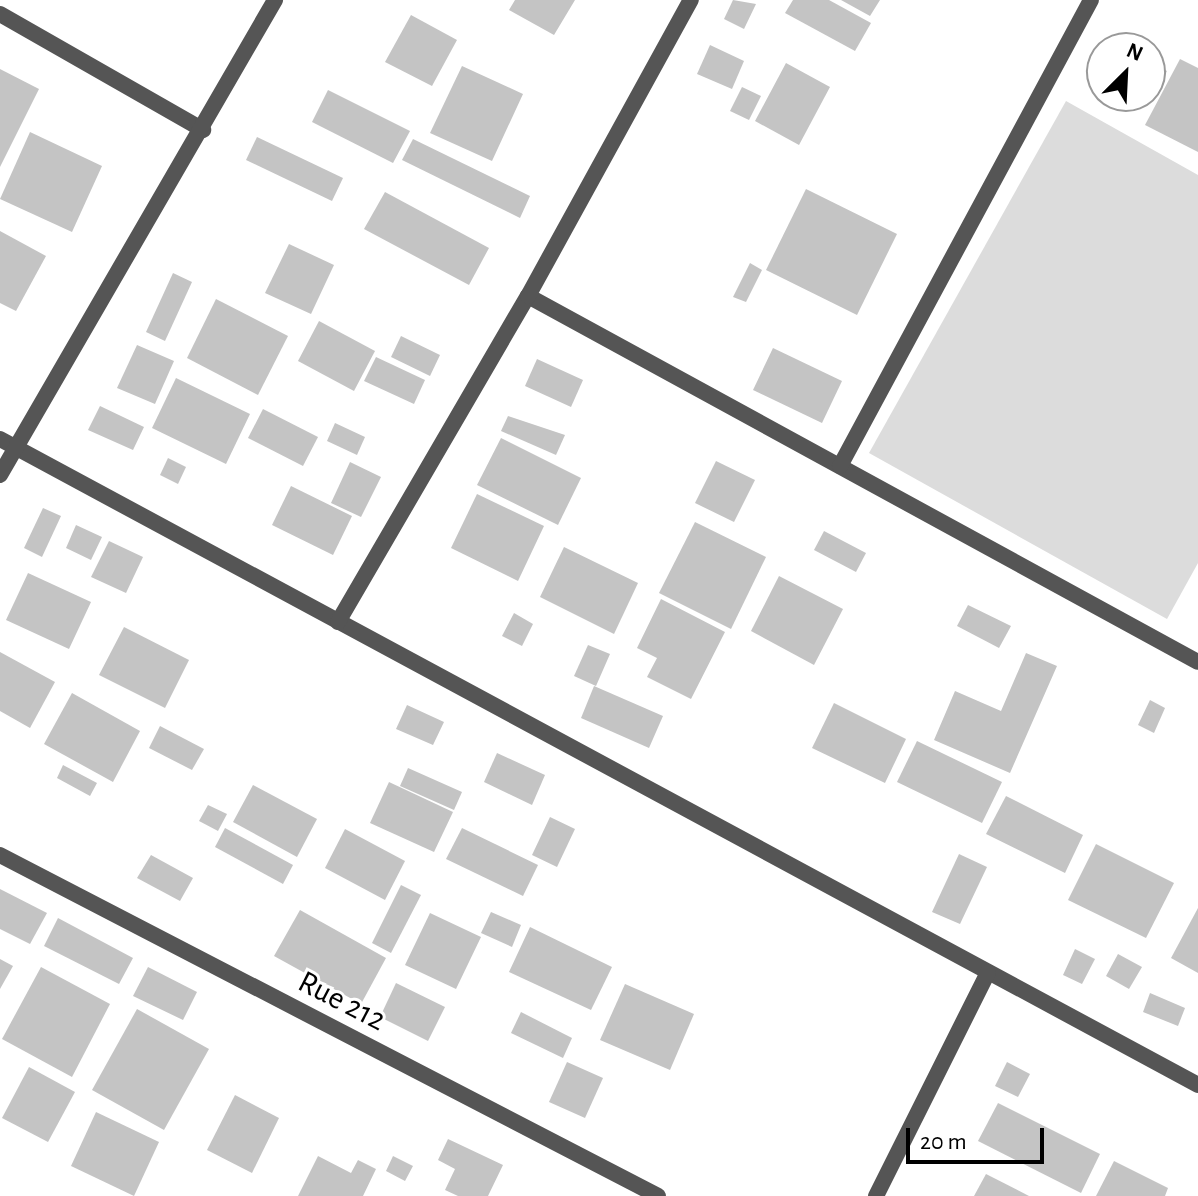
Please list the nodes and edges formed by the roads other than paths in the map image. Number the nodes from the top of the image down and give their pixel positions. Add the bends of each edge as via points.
1 (275, 0) edge
2 (691, 0) edge
3 (1091, 0) edge
4 (0, 14) edge
5 (203, 130) junction
6 (528, 296) junction
7 (7, 443) edge
8 (840, 466) junction
9 (0, 475) edge
10 (338, 622) junction
11 (1198, 662) edge
12 (0, 855) edge
13 (988, 972) junction
14 (1198, 1085) edge
15 (658, 1196) edge
16 (876, 1196) edge

1 - 5 street
2 - 6 street
3 - 8 street
4 - 5 street
5 - 7 street
6 - 8 street
6 - 10 street
7 - 9 street
7 - 10 street
8 - 11 street
10 - 13 street
12 - 15 street, Rue 212
13 - 14 street
13 - 16 street

